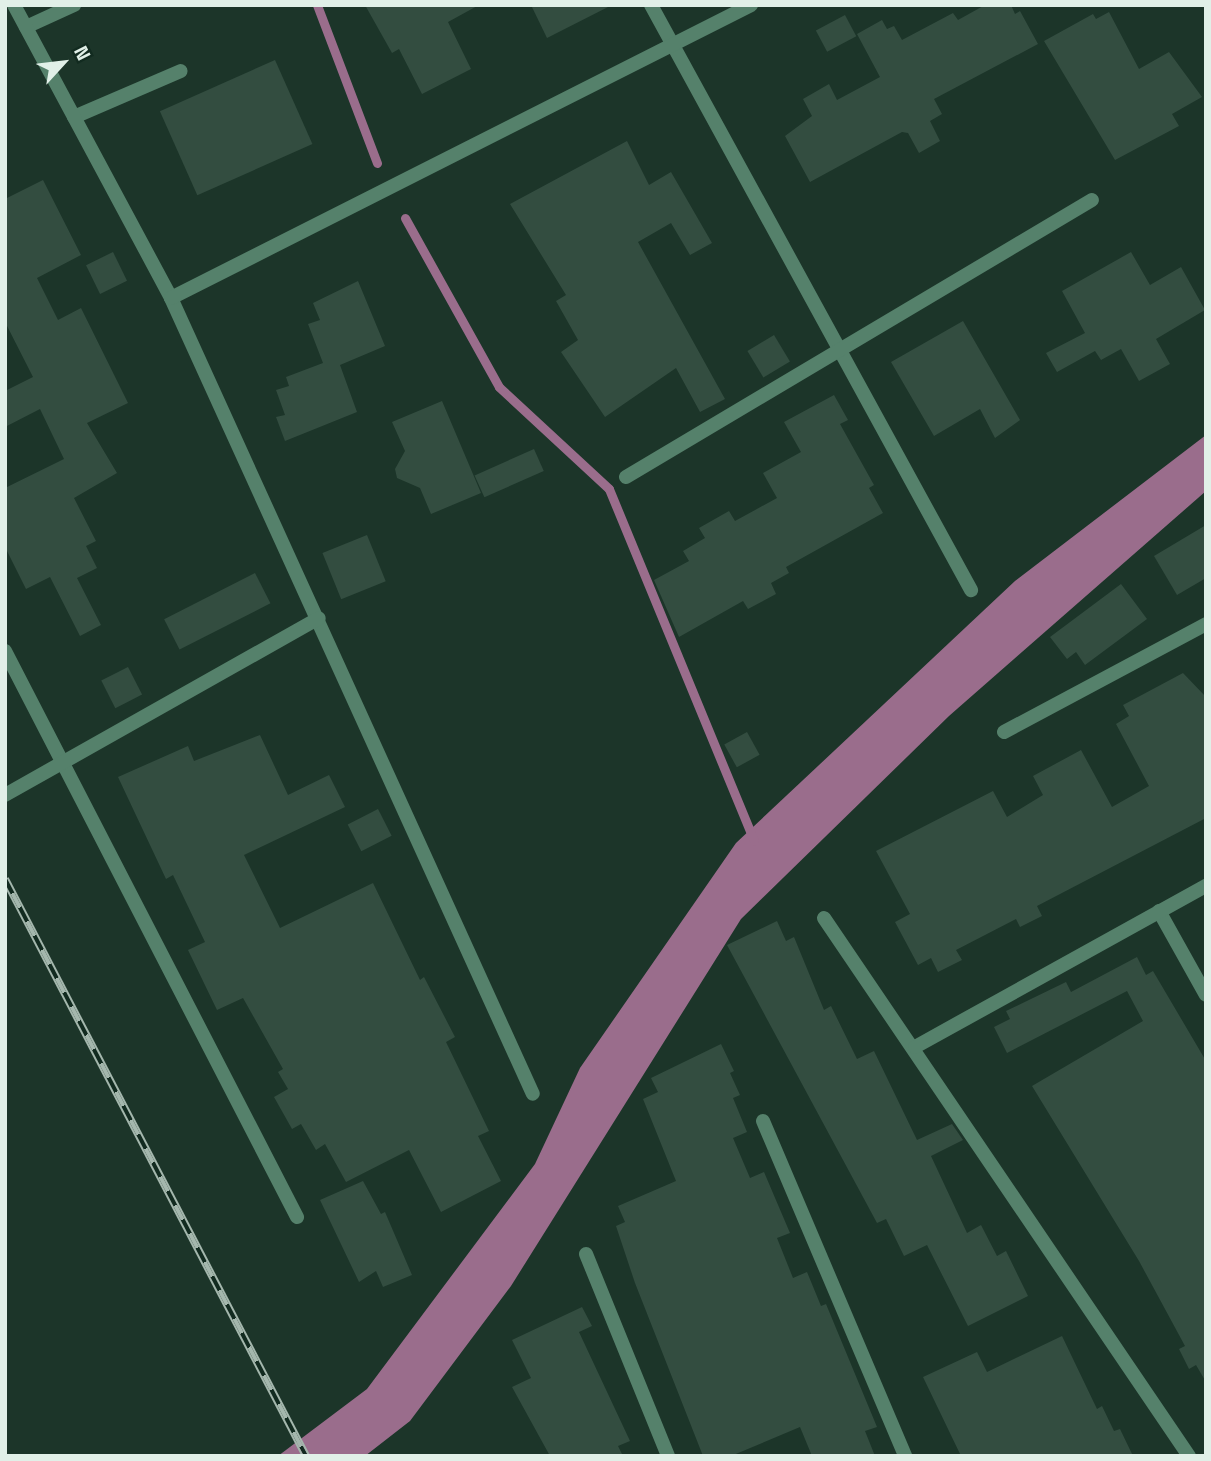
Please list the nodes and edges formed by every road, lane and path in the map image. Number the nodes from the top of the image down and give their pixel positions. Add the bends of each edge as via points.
1 (14, 5) edge
2 (74, 5) edge
3 (651, 5) edge
4 (751, 5) edge
5 (26, 27) junction
6 (672, 45) junction
7 (181, 71) dead end
8 (74, 117) junction
9 (1092, 200) dead end
10 (171, 298) junction
11 (842, 347) junction
12 (626, 477) dead end
13 (971, 590) dead end
14 (319, 618) junction
15 (1206, 624) edge
16 (5, 651) edge
17 (1004, 732) dead end
18 (62, 763) junction
19 (5, 794) edge
20 (1206, 886) edge
21 (1159, 911) junction
22 (824, 918) dead end
23 (1206, 995) edge
24 (915, 1047) junction
25 (533, 1094) dead end
26 (763, 1121) dead end
27 (297, 1217) dead end
28 (586, 1254) dead end
29 (668, 1456) edge
30 (905, 1456) edge
31 (1189, 1456) edge

1 - 5 street
2 - 5 street
3 - 6 street
4 - 6 street
5 - 8 street
6 - 10 street
6 - 11 street
7 - 8 street
8 - 10 street
9 - 11 street
10 - 14 street
11 - 12 street
11 - 13 street
14 - 18 street
14 - 25 street
15 - 17 street
16 - 18 street
18 - 19 street
18 - 27 street
20 - 21 street
21 - 23 street
21 - 24 street
22 - 24 street
24 - 31 street
26 - 30 street
28 - 29 street

